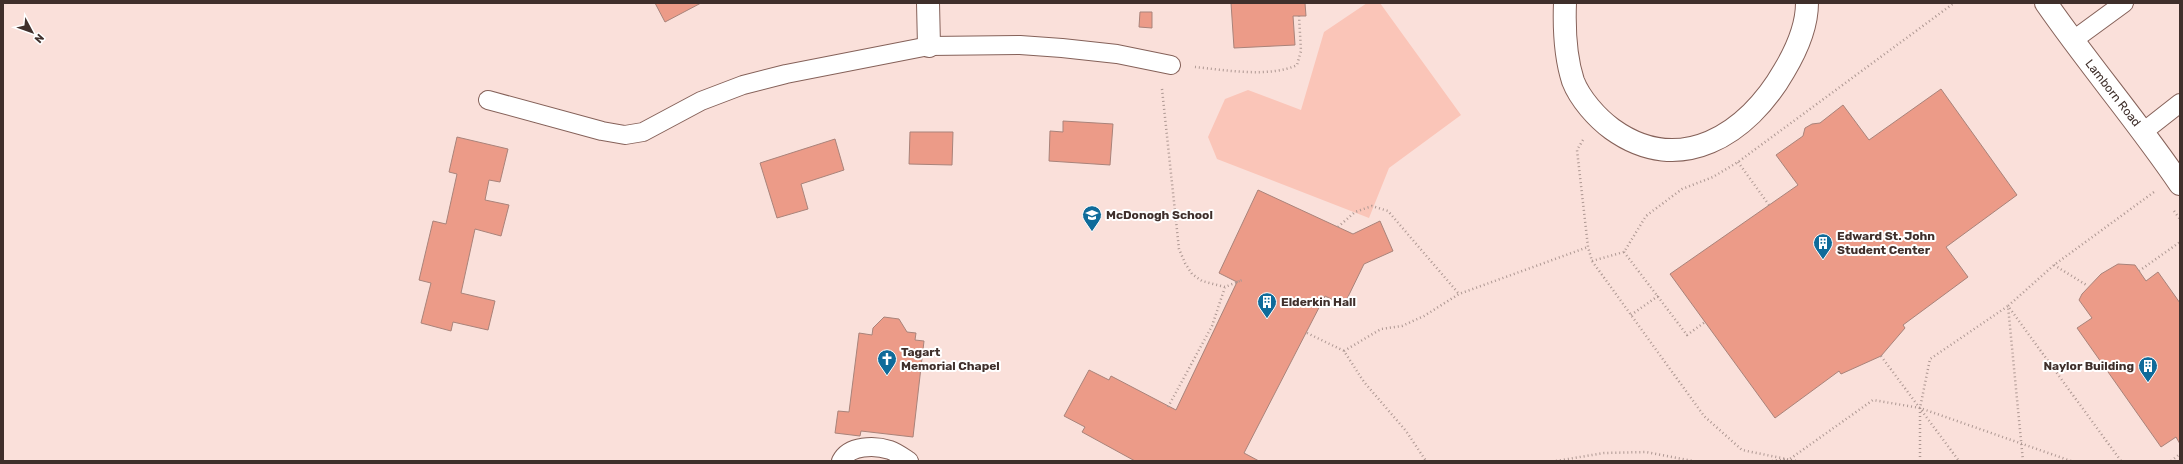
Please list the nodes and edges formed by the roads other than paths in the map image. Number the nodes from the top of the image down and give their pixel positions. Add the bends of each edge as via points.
1 (928, 3) edge
2 (1565, 3) edge
3 (1807, 3) edge
4 (2046, 3) edge
5 (2124, 3) edge
6 (2072, 41) junction
7 (929, 46) junction
8 (1164, 63) road end
9 (488, 100) dead end
10 (2180, 103) edge
11 (2143, 132) junction
12 (2180, 184) edge
13 (840, 461) edge
14 (909, 461) edge

1 - 7 street
2 - 3 street via 1563,32 1574,81 1596,118 1627,140 1669,152 1701,146 1721,137 1746,120 1774,88 1795,52 1807,13
4 - 6 street, Lamborn Road
5 - 6 lane
6 - 11 street, Lamborn Road
7 - 8 lane via 1020,45 1062,48 1118,54
7 - 9 lane via 743,85 701,101 643,132 625,135
10 - 11 lane
11 - 12 street, Lamborn Road
13 - 14 lane via 843,456 855,450 873,446 891,450

